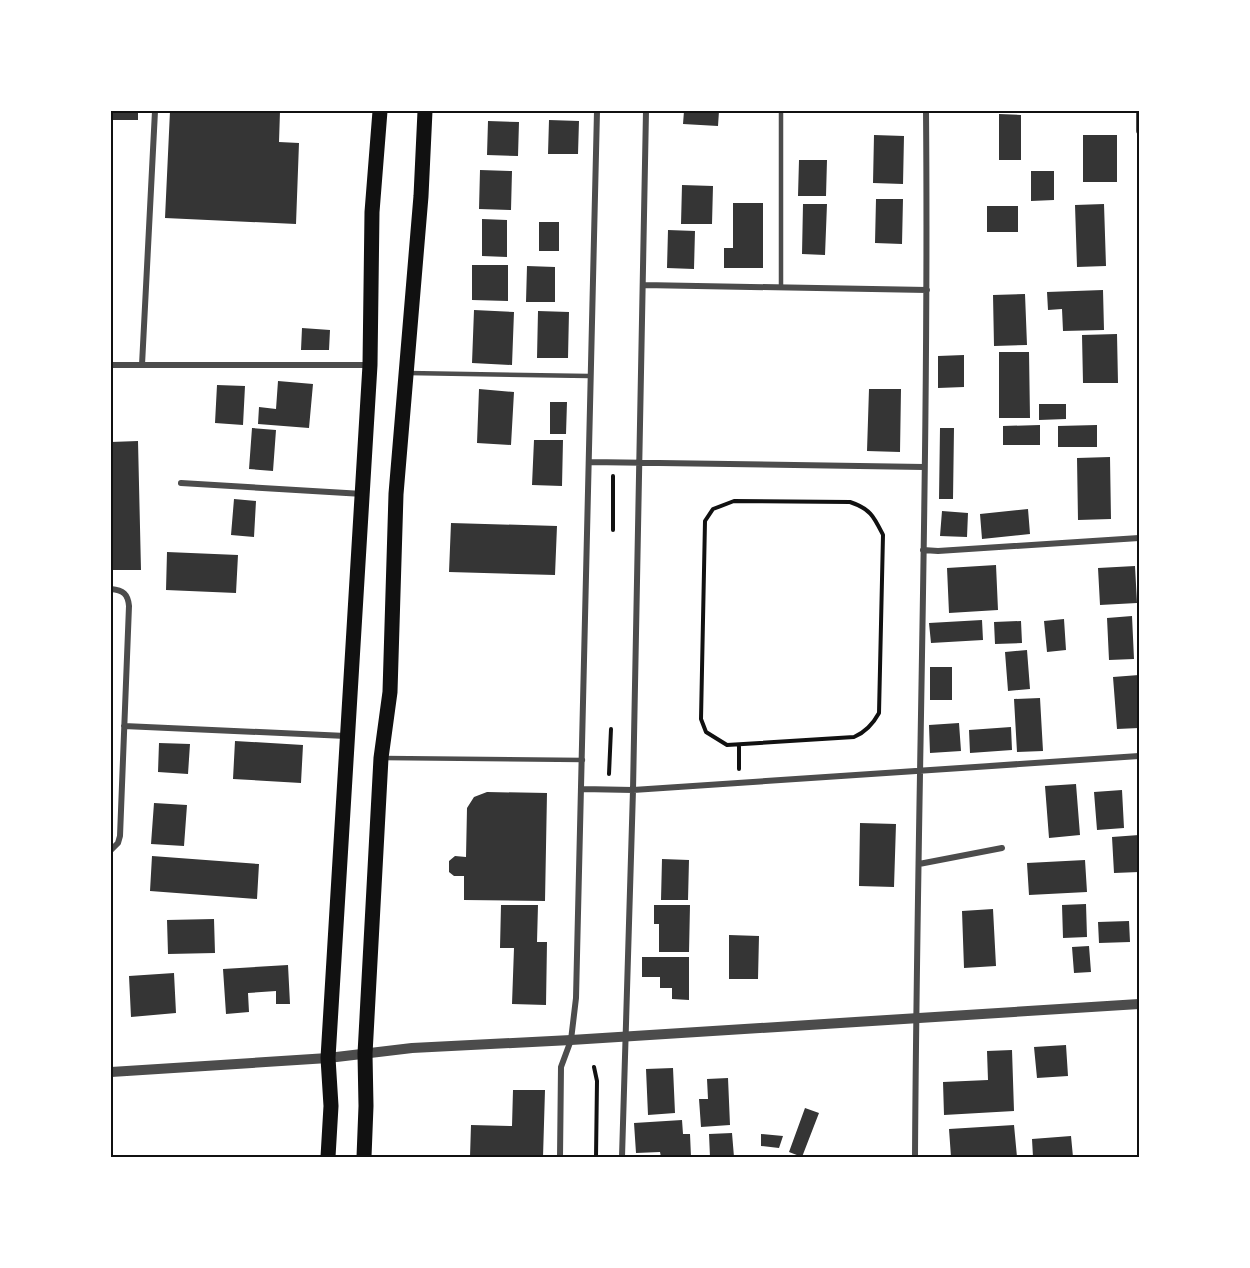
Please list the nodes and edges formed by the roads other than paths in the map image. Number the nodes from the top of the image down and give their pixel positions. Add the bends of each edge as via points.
1 (155, 111) edge
2 (380, 111) edge
3 (425, 111) edge
4 (597, 111) edge
5 (646, 111) edge
6 (781, 111) edge
7 (926, 111) edge
8 (1139, 111) edge
9 (1139, 131) edge
10 (643, 285) junction
11 (781, 287) junction
12 (927, 290) junction
13 (111, 365) edge
14 (142, 365) junction
15 (370, 365) junction
16 (405, 373) junction
17 (590, 376) junction
18 (590, 462) junction
19 (638, 463) junction
20 (924, 467) junction
21 (181, 483) dead end
22 (363, 494) junction
23 (1139, 538) edge
24 (923, 550) junction
25 (111, 589) edge
26 (124, 726) junction
27 (346, 736) junction
28 (1139, 756) edge
29 (381, 758) junction
30 (583, 760) junction
31 (920, 770) junction
32 (582, 789) junction
33 (633, 789) junction
34 (1002, 849) dead end
35 (111, 850) edge
36 (919, 864) junction
37 (1139, 1004) edge
38 (916, 1018) junction
39 (626, 1036) junction
40 (571, 1040) junction
41 (365, 1054) junction
42 (328, 1058) junction
43 (111, 1072) edge
44 (328, 1157) edge
45 (364, 1157) edge
46 (560, 1157) edge
47 (622, 1157) edge
48 (915, 1157) edge

1 - 14 street
2 - 15 main road via 372,212
3 - 16 main road
4 - 17 street
5 - 10 street
6 - 11 lane
7 - 12 street
8 - 9 street
10 - 11 street
10 - 19 street
11 - 12 street
12 - 20 street
13 - 14 street
14 - 15 street
15 - 22 main road
16 - 17 lane
16 - 29 main road via 396,494 390,692
17 - 18 street
18 - 19 street
18 - 30 street
19 - 20 street
19 - 33 street
20 - 24 street
21 - 22 street
22 - 27 main road
23 - 24 street
24 - 31 street
25 - 26 street via 124,592 129,606
26 - 27 street
26 - 35 street via 120,836
27 - 42 main road
28 - 31 street
29 - 30 lane
29 - 41 main road
30 - 32 street
31 - 33 street
31 - 36 street
32 - 33 street
32 - 40 street via 576,998
33 - 39 street
34 - 36 street
36 - 38 street
37 - 38 street
38 - 39 street
38 - 48 street
39 - 40 street
39 - 47 street
40 - 41 street
40 - 46 street via 561,1067
41 - 42 street
41 - 45 main road
42 - 43 street
42 - 44 main road

